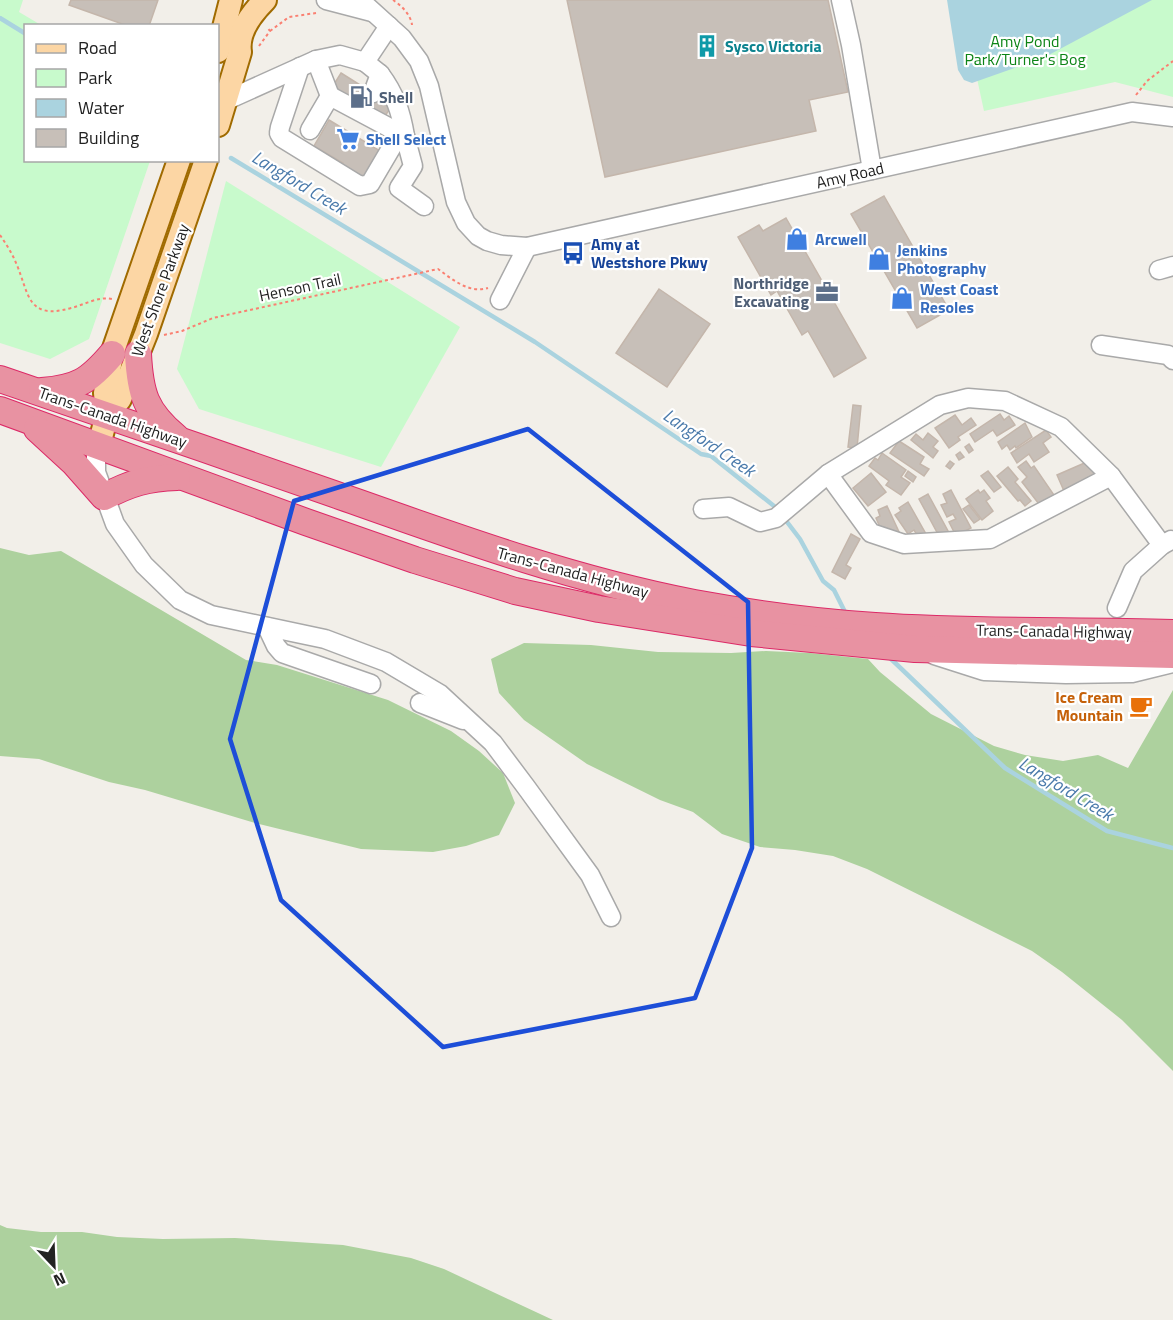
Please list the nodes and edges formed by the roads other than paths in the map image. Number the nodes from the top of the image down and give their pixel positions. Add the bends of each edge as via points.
1 (231, 0) edge
2 (265, 0) edge
3 (282, 0) edge
4 (840, 0) edge
5 (366, 6) edge
6 (323, 7) edge
7 (389, 26) junction
8 (219, 47) edge
9 (248, 53) junction
10 (365, 62) junction
11 (301, 67) junction
12 (380, 75) junction
13 (373, 93) dead end
14 (330, 96) junction
15 (225, 101) junction
16 (1173, 117) edge
17 (219, 122) edge
18 (310, 130) dead end
19 (403, 135) junction
20 (178, 162) edge
21 (205, 162) edge
22 (413, 166) dead end
23 (872, 170) junction
24 (527, 247) junction
25 (500, 300) dead end
26 (1101, 345) dead end
27 (112, 354) junction
28 (138, 354) junction
29 (1173, 360) edge
30 (0, 380) edge
31 (37, 392) junction
32 (8, 412) edge
33 (106, 415) junction
34 (178, 439) junction
35 (99, 445) junction
36 (828, 474) junction
37 (1111, 476) junction
38 (184, 477) junction
39 (104, 497) junction
40 (703, 509) dead end
41 (379, 511) junction
42 (1167, 542) edge
43 (1117, 608) dead end
44 (874, 626) junction
45 (267, 627) junction
46 (1173, 633) edge
47 (1173, 645) edge
48 (915, 649) junction
49 (1173, 655) edge
50 (1173, 663) edge
51 (371, 684) dead end
52 (420, 703) dead end
53 (472, 724) junction
54 (611, 917) dead end

1 - 8 main road
2 - 9 main road via 242,33 239,44
3 - 9 main road via 262,16 247,45
4 - 23 street
5 - 6 street, Amy Road
5 - 7 street, Amy Road
7 - 10 street
7 - 24 street, Amy Road via 419,61 429,86 456,202 466,223 487,242
9 - 15 main road
10 - 11 street via 340,55
10 - 12 street
11 - 14 street
11 - 15 street
11 - 19 street via 280,127 282,138 364,187
12 - 13 street
12 - 19 street via 397,103
14 - 18 street
14 - 19 street
15 - 17 main road
16 - 23 street, Amy Road via 1132,112
19 - 22 street
20 - 27 main road, West Shore Parkway
21 - 28 main road, West Shore Parkway
23 - 24 street, Amy Road
24 - 25 street
26 - 29 street via 1168,355
27 - 31 highway via 96,373 77,386
27 - 33 main road, West Shore Parkway via 105,393
28 - 33 main road, West Shore Parkway via 120,399
28 - 34 highway via 146,402 159,423
30 - 31 highway, Trans-Canada Highway
31 - 33 highway, Trans-Canada Highway
32 - 35 highway, Trans-Canada Highway
32 - 39 highway via 56,444
33 - 34 highway, Trans-Canada Highway
33 - 35 main road, West Shore Parkway
34 - 41 highway, Trans-Canada Highway
35 - 38 highway, Trans-Canada Highway
35 - 39 street via 96,472
35 - 41 highway via 152,451 332,507
36 - 37 street via 940,405 968,398 1005,401 1061,427
36 - 37 street via 871,533 904,544 990,539
36 - 40 street via 776,518 760,522 729,507
37 - 42 street
38 - 39 highway via 154,478 127,485
38 - 48 highway, Trans-Canada Highway via 415,560 515,591 703,626
39 - 45 street via 115,524 144,565 180,600 211,615
41 - 44 highway, Trans-Canada Highway via 531,563 608,584 780,617
42 - 43 street via 1133,571
44 - 46 highway, Trans-Canada Highway
44 - 47 highway via 963,638
45 - 51 street via 282,653
45 - 53 street via 325,639 386,662 440,694
48 - 49 highway, Trans-Canada Highway
48 - 50 street via 984,671 1132,673
52 - 53 street
53 - 54 street via 493,743 590,875

